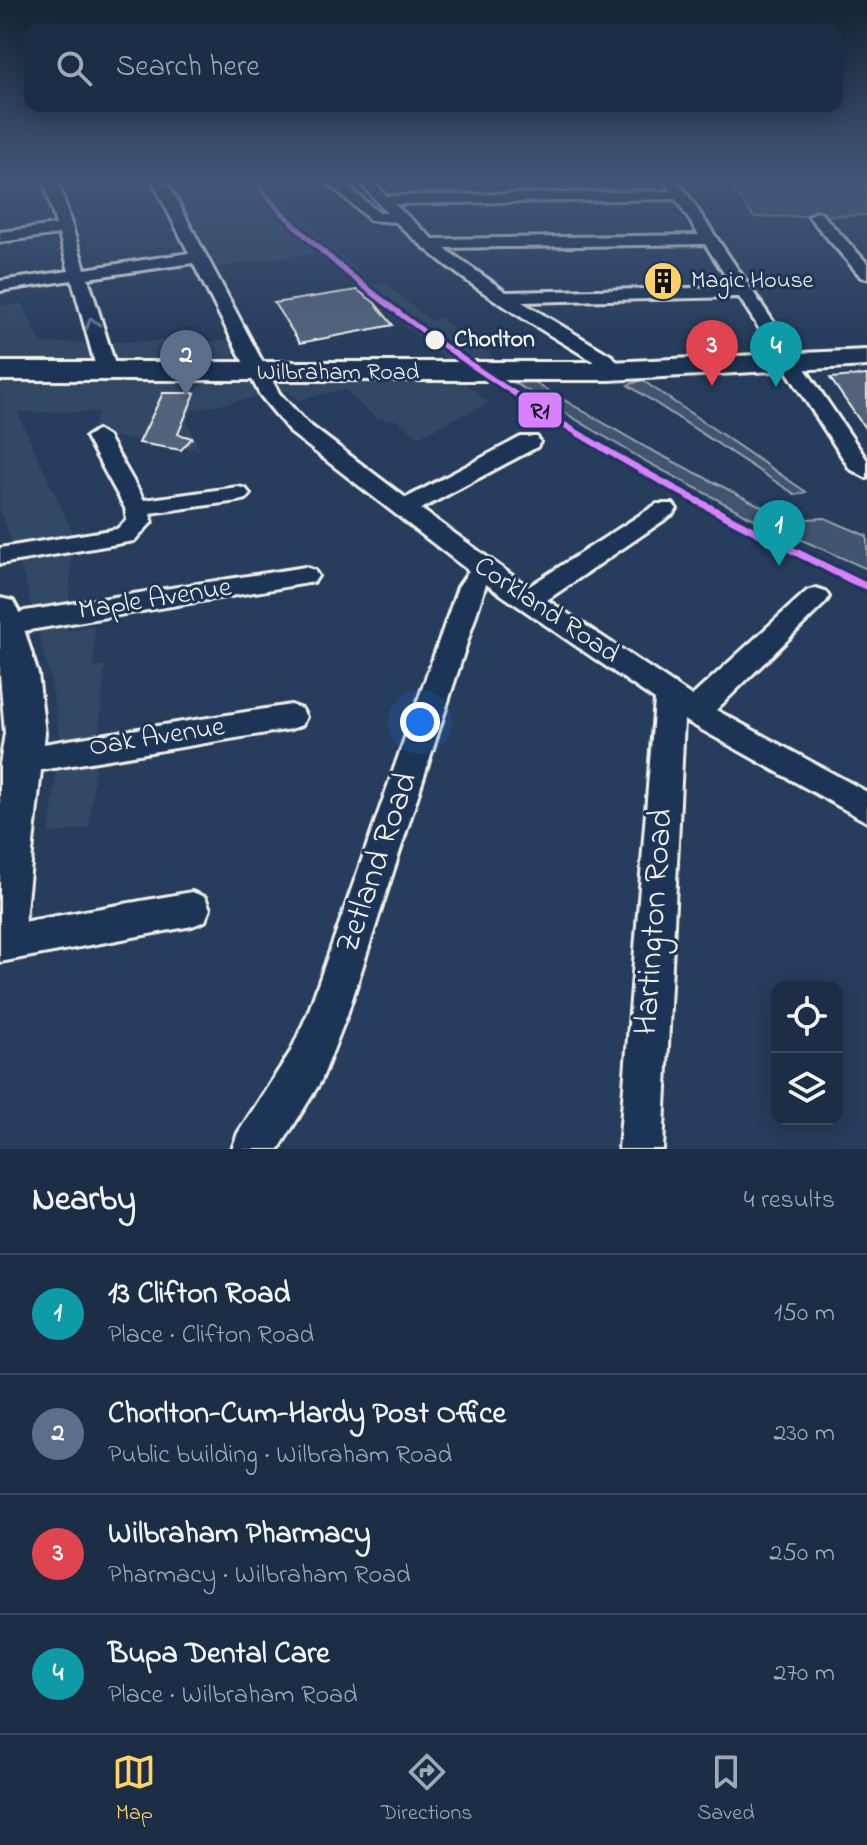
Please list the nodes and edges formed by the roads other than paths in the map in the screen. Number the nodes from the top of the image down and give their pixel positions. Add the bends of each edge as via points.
1 (43, 232) edge
2 (65, 232) edge
3 (185, 232) edge
4 (412, 232) edge
5 (705, 232) edge
6 (830, 232) edge
7 (0, 237) edge
8 (710, 239) junction
9 (425, 244) junction
10 (198, 257) junction
11 (867, 273) edge
12 (77, 275) junction
13 (0, 286) edge
14 (745, 292) junction
15 (502, 297) junction
16 (867, 358) edge
17 (791, 362) junction
18 (0, 371) edge
19 (107, 371) junction
20 (615, 371) junction
21 (260, 373) junction
22 (97, 437) dead end
23 (529, 442) dead end
24 (867, 471) edge
25 (238, 494) dead end
26 (137, 508) junction
27 (403, 509) junction
28 (665, 509) dead end
29 (0, 556) edge
30 (483, 569) junction
31 (305, 576) dead end
32 (816, 597) dead end
33 (528, 600) junction
34 (2, 618) edge
35 (682, 703) junction
36 (12, 713) edge
37 (291, 717) dead end
38 (24, 760) junction
39 (867, 808) edge
40 (192, 909) dead end
41 (0, 928) edge
42 (0, 944) edge
43 (254, 1149) edge
44 (641, 1149) edge

1 - 7 street
2 - 12 street
3 - 10 street, Corkland Road
4 - 9 street
5 - 8 street
6 - 11 street
8 - 9 street
8 - 14 street
9 - 15 street
10 - 12 street
10 - 21 street, Corkland Road
12 - 13 street
19 -> 12 street
14 - 15 street
14 - 17 street
15 - 20 street
16 - 17 highway, Wilbraham Road
17 - 20 highway, Wilbraham Road
17 - 24 street
18 - 19 highway, Wilbraham Road
19 - 21 highway, Wilbraham Road
20 - 21 highway, Wilbraham Road
21 - 27 street, Corkland Road via 282,412
22 - 26 street
23 - 27 street
25 - 26 street
26 - 29 street via 140,522 125,536
27 - 30 street, Corkland Road
28 - 33 street
30 - 33 street, Corkland Road
30 - 43 street, Zetland Road via 471,587 327,1015 306,1066
31 - 34 street, Maple Avenue via 25,621
32 - 35 street
33 - 35 street, Corkland Road
34 - 36 main road via 19,674
35 - 39 street, Corkland Road
35 - 44 street, Hartington Road
36 - 38 main road
37 - 38 street, Oak Avenue
38 - 41 main road
40 - 42 street

